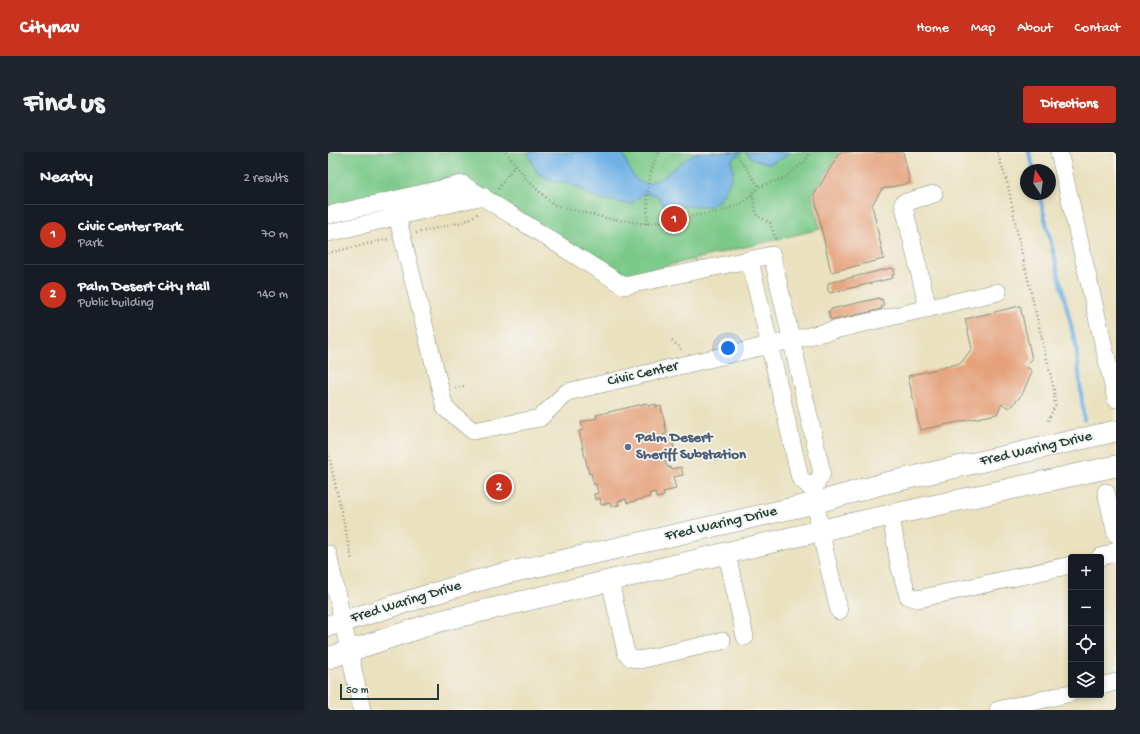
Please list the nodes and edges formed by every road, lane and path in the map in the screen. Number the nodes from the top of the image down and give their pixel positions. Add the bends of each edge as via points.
1 (506, 152) edge
2 (660, 152) edge
3 (735, 152) edge
4 (810, 152) edge
5 (997, 152) edge
6 (1059, 152) edge
7 (759, 188) junction
8 (934, 194) dead end
9 (752, 195) junction
10 (483, 196) junction
11 (393, 200) junction
12 (328, 215) edge
13 (398, 216) junction
14 (757, 216) dead end
15 (647, 224) junction
16 (328, 233) edge
17 (750, 260) junction
18 (998, 292) dead end
19 (928, 309) junction
20 (792, 339) junction
21 (769, 344) junction
22 (1116, 399) edge
23 (1048, 421) dead end
24 (1116, 431) edge
25 (328, 452) edge
26 (1116, 466) edge
27 (1106, 492) dead end
28 (814, 496) junction
29 (891, 515) junction
30 (821, 532) junction
31 (1116, 534) edge
32 (1116, 550) edge
33 (328, 554) edge
34 (727, 554) junction
35 (1104, 556) edge
36 (352, 560) dead end
37 (1068, 566) edge
38 (610, 581) junction
39 (839, 612) dead end
40 (335, 624) edge
41 (745, 637) dead end
42 (722, 641) dead end
43 (350, 652) junction
44 (328, 658) edge
45 (1116, 682) edge
46 (1104, 685) edge
47 (1068, 694) edge
48 (362, 710) edge
49 (998, 710) edge

1 - 15 path via 528,181 554,205 606,218
2 - 15 path via 655,158 651,173
3 - 7 path
4 - 7 path via 805,161 786,176
5 - 23 path via 1008,185 1054,390 1055,406
6 - 22 street
7 - 9 path
8 - 19 street via 903,202
9 - 14 path
9 - 15 path via 744,202 722,211
10 - 11 street via 462,184
10 - 13 street
10 - 17 street via 624,286
11 - 12 street
11 - 13 street, Civic Center
13 - 16 street
13 - 21 street, Civic Center via 445,408 473,431 540,418 567,392
17 - 20 street via 772,255
17 - 21 street
18 - 19 street, Civic Center
19 - 20 street, Civic Center
20 - 21 street, Civic Center
20 - 28 street via 822,473
21 - 28 street via 800,478
24 - 28 main road, Fred Waring Drive via 882,484
25 - 36 path
26 - 29 main road, Fred Waring Drive
27 - 31 street
28 - 30 street
28 - 40 main road, Fred Waring Drive via 496,576
29 - 30 main road, Fred Waring Drive
29 - 37 street via 899,565 908,596 918,599
30 - 34 main road, Fred Waring Drive
30 - 39 street
32 - 35 street
33 - 40 street
34 - 38 main road, Fred Waring Drive
34 - 41 street
38 - 42 street via 626,653 631,658 640,660
38 - 43 main road, Fred Waring Drive via 440,622
40 - 43 street
43 - 44 main road, Fred Waring Drive
43 - 48 street
45 - 46 street
47 - 49 street

